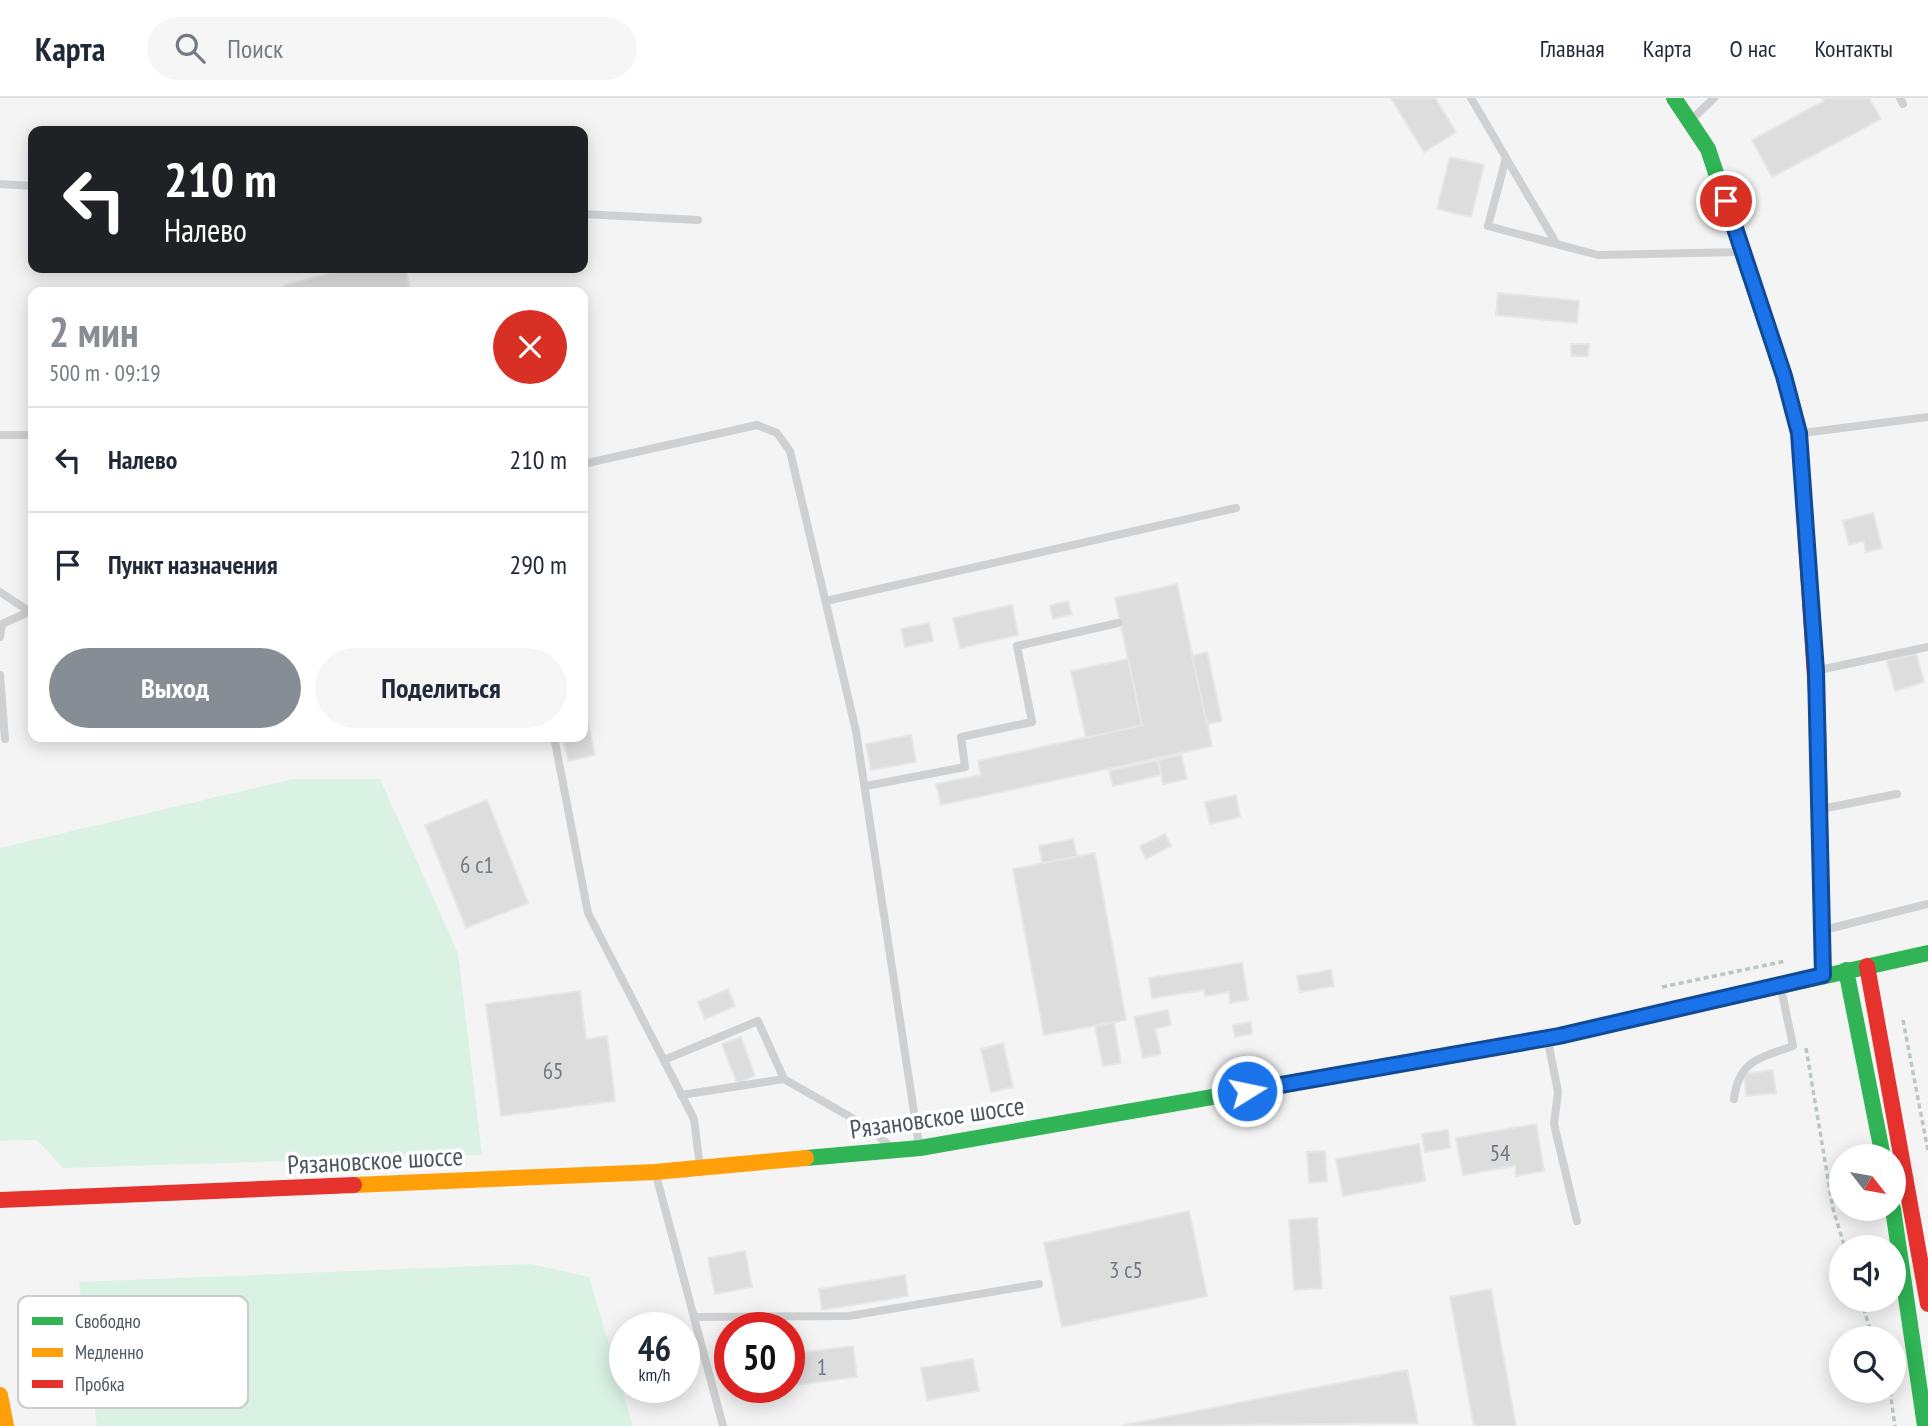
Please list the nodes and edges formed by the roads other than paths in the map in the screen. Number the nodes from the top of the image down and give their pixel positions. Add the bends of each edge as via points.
1 (1471, 98) edge
2 (1674, 98) edge
3 (1714, 98) edge
4 (1691, 121) junction
5 (1506, 158) junction
6 (0, 184) edge
7 (28, 186) edge
8 (588, 214) edge
9 (698, 220) dead end
10 (1556, 243) junction
11 (1744, 252) junction
12 (1928, 417) edge
13 (1799, 433) junction
14 (0, 435) edge
15 (28, 435) edge
16 (588, 463) edge
17 (1236, 508) dead end
18 (0, 592) edge
19 (826, 601) junction
20 (28, 608) edge
21 (28, 611) edge
22 (1118, 623) dead end
23 (0, 637) edge
24 (1928, 647) edge
25 (1816, 671) junction
26 (0, 675) edge
27 (5, 739) dead end
28 (555, 742) edge
29 (866, 786) junction
30 (1897, 794) dead end
31 (1820, 809) junction
32 (1928, 904) edge
33 (1824, 930) junction
34 (1928, 953) edge
35 (1867, 966) junction
36 (1846, 970) junction
37 (1823, 975) junction
38 (1780, 985) junction
39 (1547, 1038) junction
40 (664, 1060) junction
41 (784, 1079) junction
42 (681, 1095) junction
43 (1734, 1099) dead end
44 (1880, 1144) edge
45 (920, 1148) junction
46 (895, 1150) junction
47 (700, 1169) junction
48 (655, 1172) junction
49 (0, 1200) edge
50 (1577, 1222) dead end
51 (1895, 1222) edge
52 (1039, 1284) dead end
53 (1928, 1304) edge
54 (693, 1312) edge
55 (700, 1317) edge
56 (700, 1340) edge
57 (0, 1395) edge
58 (6, 1426) edge
59 (723, 1426) edge
60 (1925, 1426) edge

1 - 5 lane
2 - 4 main road
3 - 4 lane
4 - 11 main road via 1708,149
5 - 10 lane
5 - 10 lane via 1488,226
6 - 7 lane
8 - 9 lane
10 - 11 lane via 1598,255
11 - 13 main road
12 - 13 lane
13 - 25 main road
14 - 15 lane
16 - 19 lane via 757,425 778,433 790,451
17 - 19 lane
18 - 20 lane
19 - 29 lane
21 - 23 lane via 2,624
22 - 29 lane via 1017,646 1032,722 961,737 965,767
24 - 25 lane
25 - 31 main road
26 - 27 lane
28 - 40 lane via 588,912
29 - 45 lane
30 - 31 lane
31 - 33 main road
32 - 33 lane
33 - 37 main road
34 - 35 main road, Рязановское шоссе
35 - 36 main road, Рязановское шоссе
35 - 53 main road
36 - 37 main road, Рязановское шоссе
36 - 44 main road
37 - 38 main road, Рязановское шоссе
38 - 39 main road, Рязановское шоссе
38 - 43 lane via 1793,1046 1755,1059 1736,1078
39 - 45 main road, Рязановское шоссе
39 - 50 lane via 1558,1092 1554,1124
40 - 41 lane via 758,1021
40 - 42 lane
41 - 42 lane
41 - 46 lane via 866,1126
42 - 47 lane via 694,1119
45 - 46 main road, Рязановское шоссе
46 - 47 main road, Рязановское шоссе
47 - 48 main road, Рязановское шоссе
48 - 49 main road, Рязановское шоссе
48 - 54 lane
51 - 60 main road
52 - 55 lane via 849,1316
56 - 59 lane
57 - 58 main road

